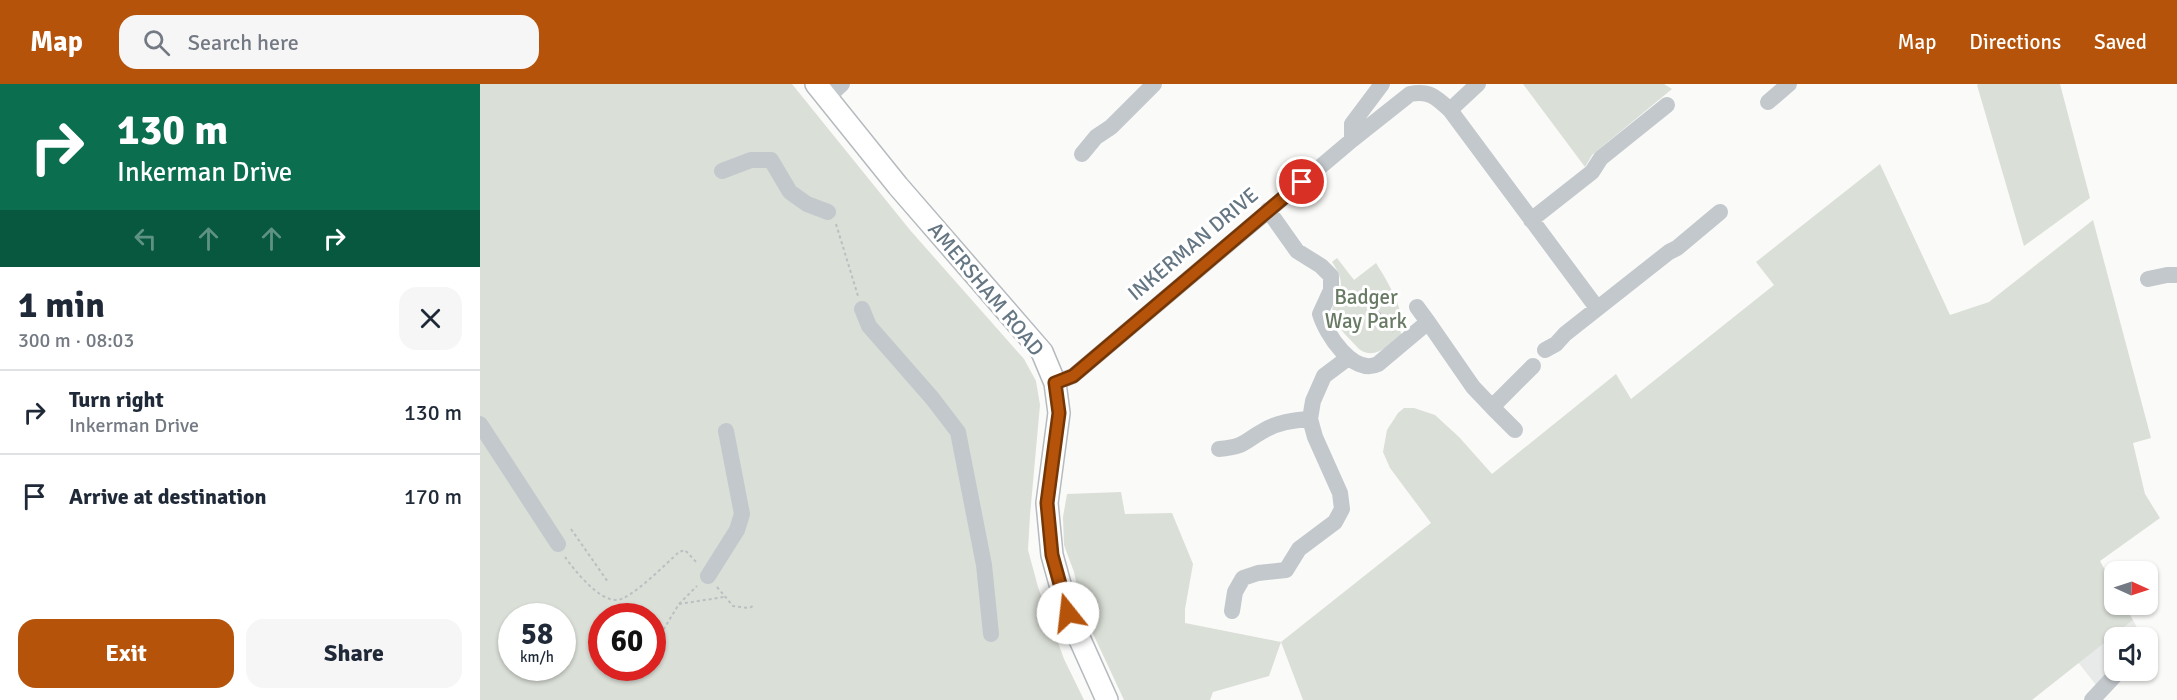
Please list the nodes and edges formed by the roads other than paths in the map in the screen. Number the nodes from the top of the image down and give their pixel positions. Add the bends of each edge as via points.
1 (1154, 84) edge
2 (1382, 84) edge
3 (1478, 84) edge
4 (1789, 84) edge
5 (828, 89) edge
6 (1768, 102) dead end
7 (1667, 105) dead end
8 (1450, 110) junction
9 (1352, 140) junction
10 (1082, 154) dead end
11 (722, 171) dead end
12 (1268, 210) junction
13 (828, 212) road end
14 (1720, 212) dead end
15 (1531, 220) junction
16 (2177, 275) edge
17 (2148, 279) dead end
18 (1417, 307) dead end
19 (1597, 308) junction
20 (862, 309) road end
21 (1428, 322) junction
22 (1545, 350) dead end
23 (1348, 358) junction
24 (1533, 366) dead end
25 (1055, 383) junction
26 (1492, 407) junction
27 (1310, 419) junction
28 (480, 424) edge
29 (1515, 430) dead end
30 (726, 431) dead end
31 (1219, 449) dead end
32 (558, 544) road end
33 (708, 576) road end
34 (1232, 611) dead end
35 (991, 634) dead end
36 (2110, 681) edge
37 (1107, 700) edge
38 (2092, 700) edge

1 - 10 street
2 - 9 street via 1352,124
3 - 8 street
4 - 6 street
5 - 25 main road, AMERSHAM ROAD via 898,186 1042,352
7 - 15 street
8 - 9 street, INKERMAN DRIVE via 1434,94 1410,94
8 - 15 street, INKERMAN DRIVE
9 - 12 street, INKERMAN DRIVE
11 - 13 street via 751,160 771,160 789,192
12 - 23 street via 1297,250 1331,276 1331,290 1320,314
12 - 25 street, INKERMAN DRIVE via 1073,376
14 - 19 street
15 - 19 street, INKERMAN DRIVE
16 - 17 street
18 - 21 street
19 - 22 street
20 - 35 street via 869,326 958,432 984,565
21 - 23 street via 1371,368
21 - 26 street via 1473,387
23 - 27 street via 1324,375
24 - 26 street
25 - 37 main road, AMERSHAM ROAD via 1059,413 1047,503 1052,555 1068,613
26 - 29 street
27 - 31 street via 1265,429 1238,447
27 - 34 street via 1340,493 1342,509 1335,522 1299,549 1286,570 1243,578 1235,592
28 - 32 street
30 - 33 street via 742,513 731,540
36 - 38 street

